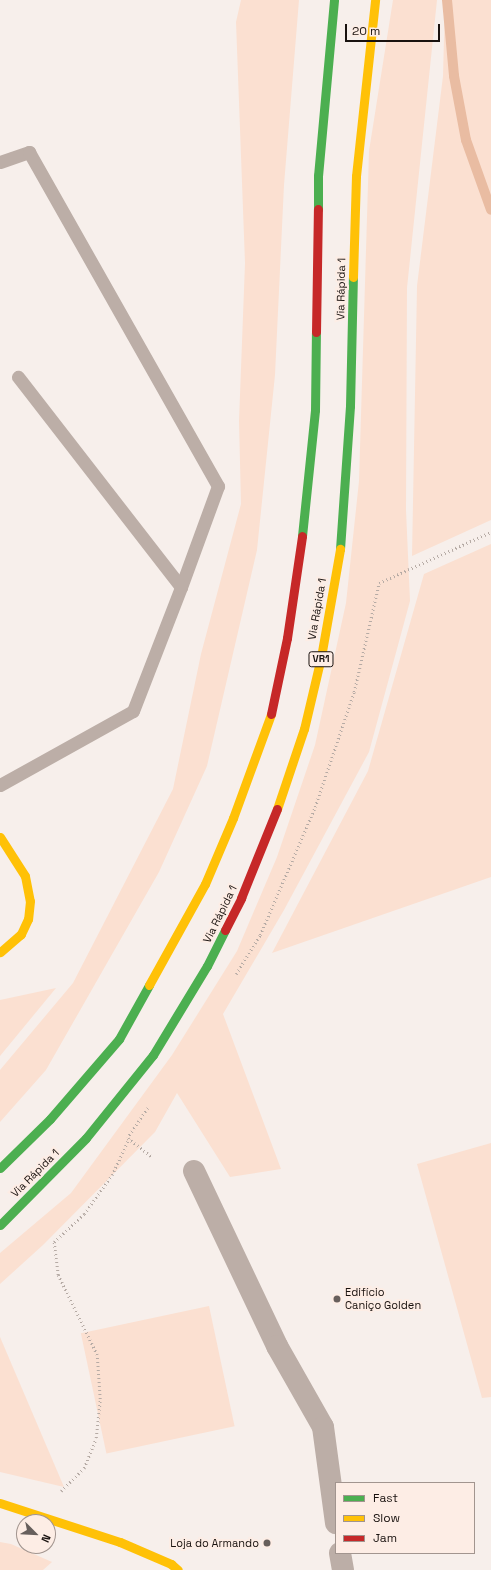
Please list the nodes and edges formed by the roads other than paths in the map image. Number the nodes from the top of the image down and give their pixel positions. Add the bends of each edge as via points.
1 (334, 0) edge
2 (375, 0) edge
3 (0, 162) edge
4 (18, 377) dead end
5 (181, 587) junction
6 (0, 785) edge
7 (0, 837) edge
8 (0, 952) edge
9 (0, 1168) edge
10 (194, 1171) dead end
11 (0, 1225) edge
12 (0, 1503) edge
13 (335, 1516) edge
14 (340, 1554) edge
15 (178, 1570) edge
16 (343, 1570) edge

1 - 9 main road via 318,176 315,410 300,550 287,638 268,726 233,818 204,884 119,1039 50,1119
2 - 11 main road, Via Rápida 1 / VR1 via 356,176 350,406 339,558 321,657 304,729 269,832 241,898 207,966 153,1055 86,1138
3 - 5 lane via 29,152 218,486
4 - 5 lane
5 - 6 lane via 133,711
7 - 8 main road via 25,876 30,901 28,919 21,934
10 - 13 street via 278,1346 323,1428
12 - 15 main road via 120,1542 171,1564
14 - 16 street

